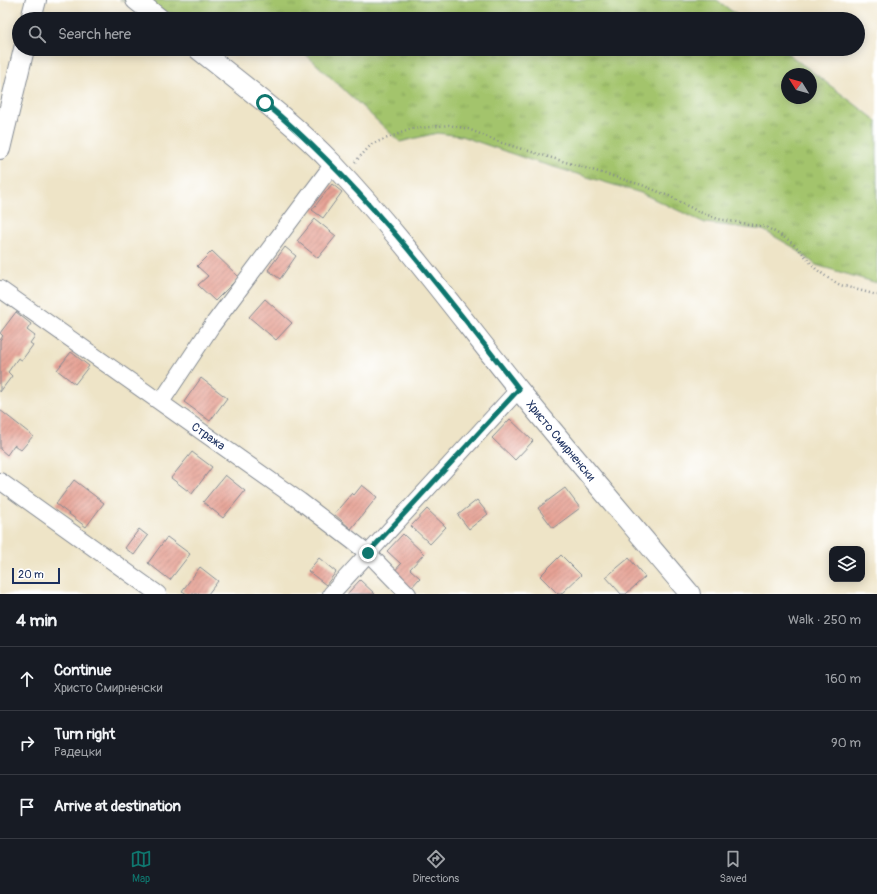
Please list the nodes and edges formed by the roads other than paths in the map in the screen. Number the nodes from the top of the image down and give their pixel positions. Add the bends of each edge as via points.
1 (36, 0) edge
2 (136, 0) edge
3 (33, 12) edge
4 (151, 12) edge
5 (22, 56) edge
6 (206, 56) edge
7 (0, 149) edge
8 (338, 171) junction
9 (0, 289) edge
10 (519, 389) junction
11 (161, 402) junction
12 (0, 481) edge
13 (368, 553) junction
14 (158, 594) edge
15 (331, 594) edge
16 (408, 594) edge
17 (690, 594) edge

1 - 3 street
2 - 4 street
5 - 7 street
6 - 8 street, Христо Смирненски via 301,134
8 - 10 street, Христо Смирненски via 450,302
8 - 11 street via 211,327
9 - 11 street, Стража
10 - 13 street
10 - 17 street, Христо Смирненски
11 - 13 street, Стража via 300,500
12 - 14 street
13 - 15 street
13 - 16 street, Стража

